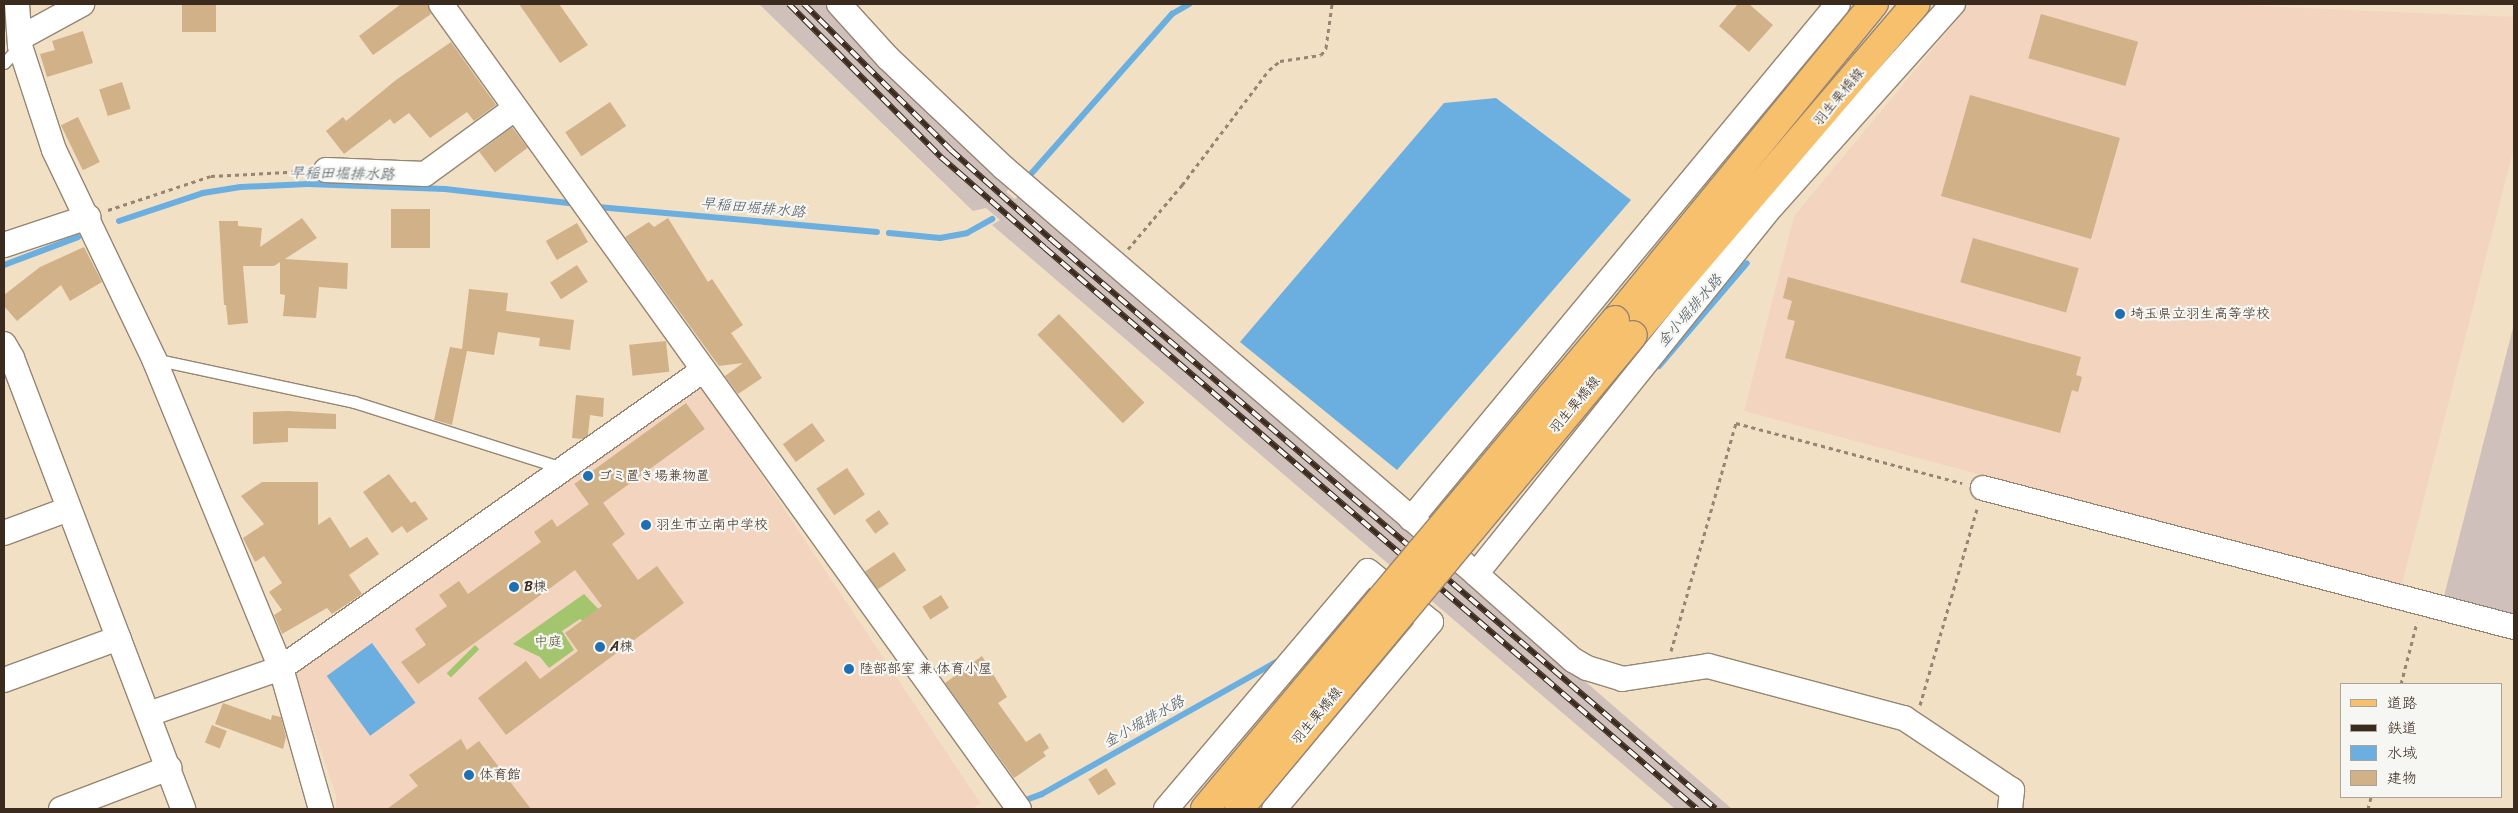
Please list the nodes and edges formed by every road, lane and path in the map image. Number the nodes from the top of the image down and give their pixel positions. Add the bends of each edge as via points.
1 (17, 4) edge
2 (82, 4) edge
3 (441, 4) edge
4 (839, 4) edge
5 (1332, 4) edge
6 (1838, 4) edge
7 (1874, 4) edge
8 (1917, 4) edge
9 (1953, 4) edge
10 (1932, 27) junction
11 (20, 42) junction
12 (4, 63) edge
13 (514, 109) junction
14 (326, 170) joint
15 (88, 217) junction
16 (4, 245) edge
17 (1116, 262) junction
18 (1624, 328) junction
19 (4, 344) edge
20 (154, 359) junction
21 (702, 371) junction
22 (11, 381) edge
23 (562, 468) junction
24 (1984, 488) junction
25 (69, 509) junction
26 (1411, 519) junction
27 (4, 533) edge
28 (1476, 574) junction
29 (2422, 603) junction
30 (2514, 627) edge
31 (119, 638) junction
32 (281, 668) junction
33 (1674, 672) junction
34 (4, 680) edge
35 (2401, 683) edge
36 (149, 714) junction
37 (1914, 725) junction
38 (169, 768) junction
39 (61, 809) edge
40 (183, 809) edge
41 (322, 809) edge
42 (1019, 809) edge
43 (1166, 809) edge
44 (1205, 809) edge
45 (1239, 809) edge
46 (1274, 809) edge
47 (2010, 809) edge

1 - 11 street
2 - 11 street
3 - 13 street
4 - 17 street via 888,58 1004,168
5 - 17 path via 1326,48 1320,55 1280,61 1269,70 1182,184
6 - 26 street
7 - 18 main road, 羽生栗橋線
8 - 10 street
8 - 18 main road, 羽生栗橋線
9 - 10 street
10 - 28 street via 1773,205
11 - 12 lane
11 - 15 street via 54,150
13 - 14 street via 425,174
13 - 21 street
14 - 15 path via 211,176
15 - 16 street
15 - 20 street
17 - 26 street
18 - 44 main road, 羽生栗橋線, bridge
18 - 45 main road, 羽生栗橋線, bridge
19 - 22 street
20 - 23 lane via 354,402
20 - 32 street
21 - 23 street
21 - 42 street
22 - 25 street
23 - 32 street
24 - 29 street
24 - 33 path via 1736,423 1671,650
24 - 37 path
25 - 27 street
25 - 31 street
26 - 28 street
28 - 33 street via 1573,660 1588,668 1622,679
29 - 30 street
29 - 35 path
31 - 34 street
31 - 36 street
32 - 36 street
32 - 41 street
33 - 37 street via 1708,666 1904,718
36 - 38 street
37 - 47 street via 2012,790
38 - 39 street
38 - 40 street
43 - 46 street via 1368,571 1431,622

